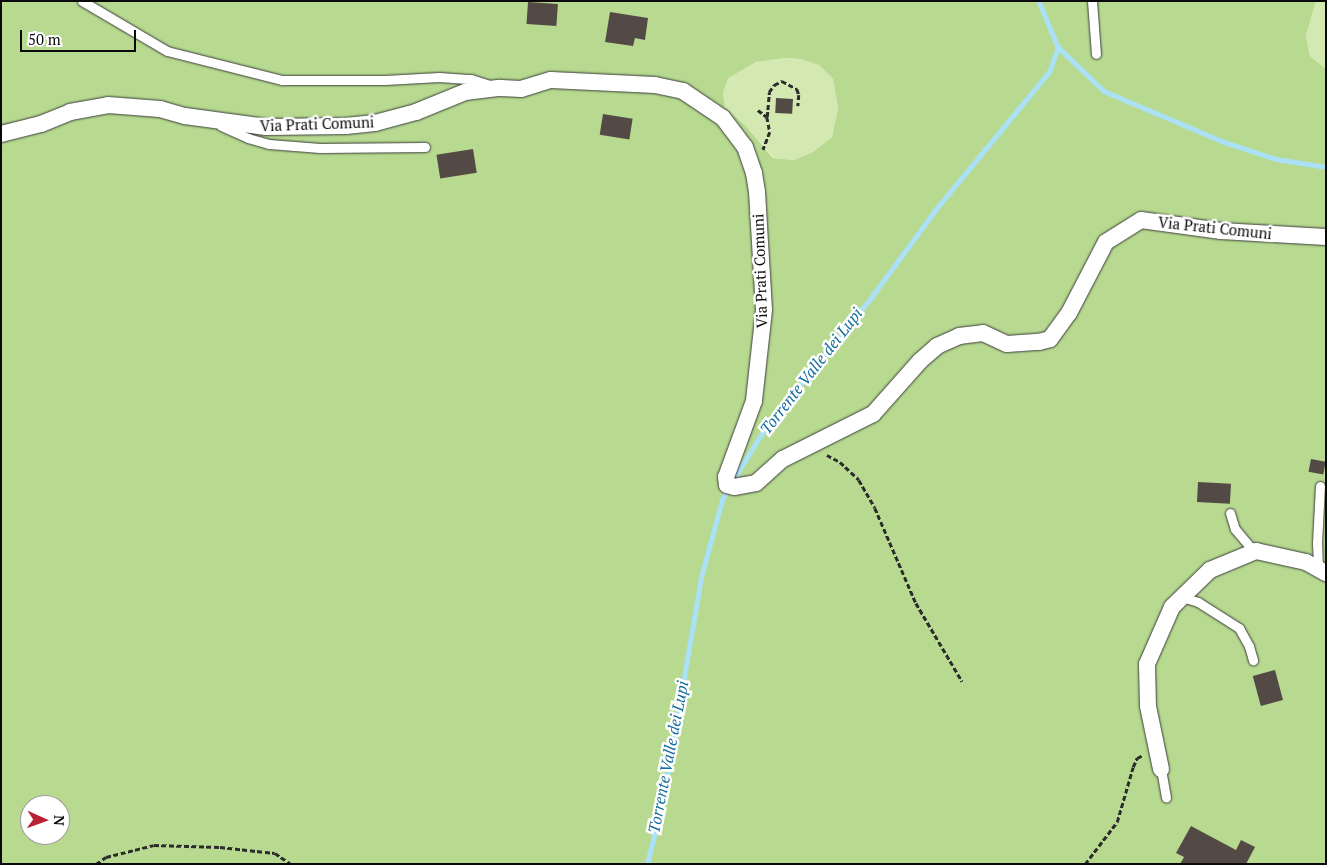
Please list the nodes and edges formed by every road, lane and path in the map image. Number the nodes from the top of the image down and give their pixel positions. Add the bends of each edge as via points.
1 (82, 1) edge
2 (1092, 1) edge
3 (1096, 54) dead end
4 (500, 88) junction
5 (798, 106) dead end
6 (758, 110) dead end
7 (767, 117) junction
8 (208, 120) junction
9 (1, 134) edge
10 (425, 147) dead end
11 (754, 173) junction
12 (1326, 237) edge
13 (814, 442) junction
14 (1320, 486) dead end
15 (1230, 513) dead end
16 (1254, 552) junction
17 (1322, 571) edge
18 (1182, 597) junction
19 (1253, 660) dead end
20 (962, 681) dead end
21 (1143, 755) dead end
22 (1161, 769) joint
23 (1166, 798) dead end
24 (96, 864) edge
25 (291, 864) edge
26 (1086, 864) edge

1 - 4 lane via 167,51 282,80 438,77 471,79
2 - 3 lane
4 - 8 street, Via Prati Comuni via 465,92 416,112 375,123 266,127
4 - 11 street, Via Prati Comuni via 521,89 551,80 655,85 683,91 723,118 745,147
5 - 7 path via 797,89 782,81 774,84 769,92
6 - 7 path
7 - 11 path via 770,132
8 - 9 street, Via Prati Comuni via 160,109 108,105 70,112 41,124
8 - 10 lane via 269,144 320,148
11 - 13 street, Via Prati Comuni via 758,192 764,310 754,401 726,477 727,485 756,483 783,459
12 - 13 street, Via Prati Comuni via 1221,231 1142,220 1106,242 1069,313 1050,339 1007,344 983,333 958,336 937,346 873,414
13 - 20 path via 859,480 875,508 916,603
14 - 17 lane via 1317,527
15 - 16 lane via 1235,529
16 - 17 street via 1306,562
16 - 18 street via 1210,570
18 - 19 lane via 1198,602 1239,628
18 - 22 street via 1172,607 1147,664 1148,706
21 - 26 path via 1137,758 1133,767 1117,822
22 - 23 lane
24 - 25 path via 106,858 154,845 274,853

